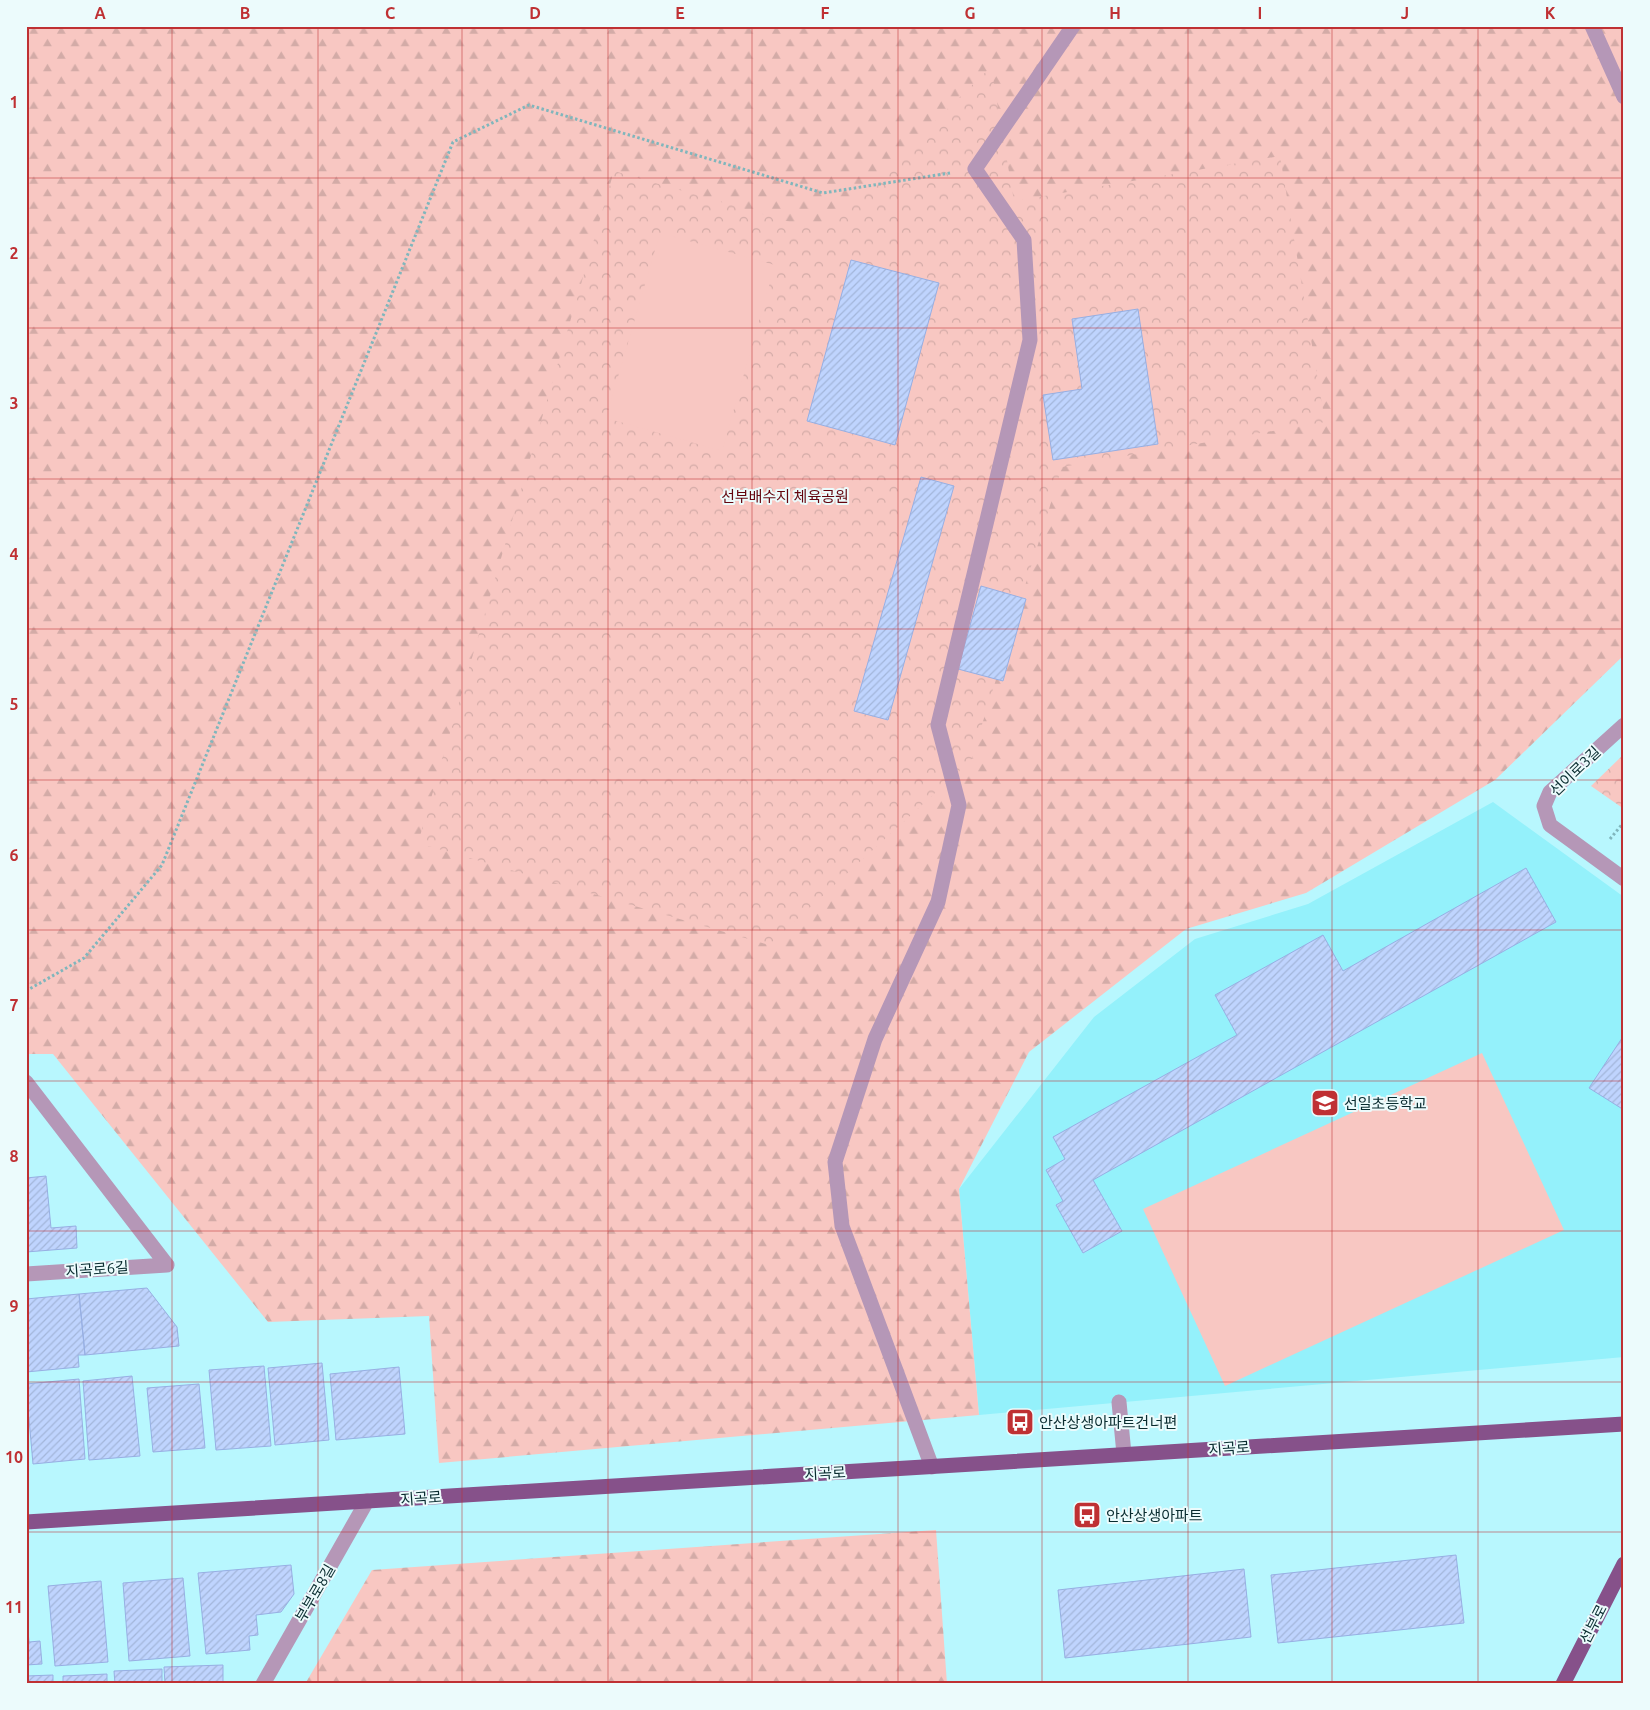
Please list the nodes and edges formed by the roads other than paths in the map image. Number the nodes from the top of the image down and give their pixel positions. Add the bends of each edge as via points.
1 (1073, 26) edge
2 (1592, 26) edge
3 (1624, 97) edge
4 (1624, 725) edge
5 (1619, 882) edge
6 (26, 1082) edge
7 (26, 1274) edge
8 (1119, 1402) dead end
9 (1624, 1424) edge
10 (1124, 1454) junction
11 (932, 1466) junction
12 (367, 1501) junction
13 (26, 1522) edge
14 (1624, 1564) edge
15 (263, 1684) edge
16 (1563, 1684) edge

1 - 11 street via 975,169 1024,240 1030,340 938,725 959,805 938,902 875,1039 835,1162 842,1226
2 - 3 street
4 - 5 street, 선이로3길 via 1550,792 1544,806 1550,825
6 - 7 street, 지곡로6길 via 167,1264
8 - 10 street
9 - 10 main road, 지곡로
10 - 11 main road, 지곡로
11 - 12 main road, 지곡로
12 - 13 main road, 지곡로
12 - 15 street, 부부로8길
14 - 16 main road, 선부로

